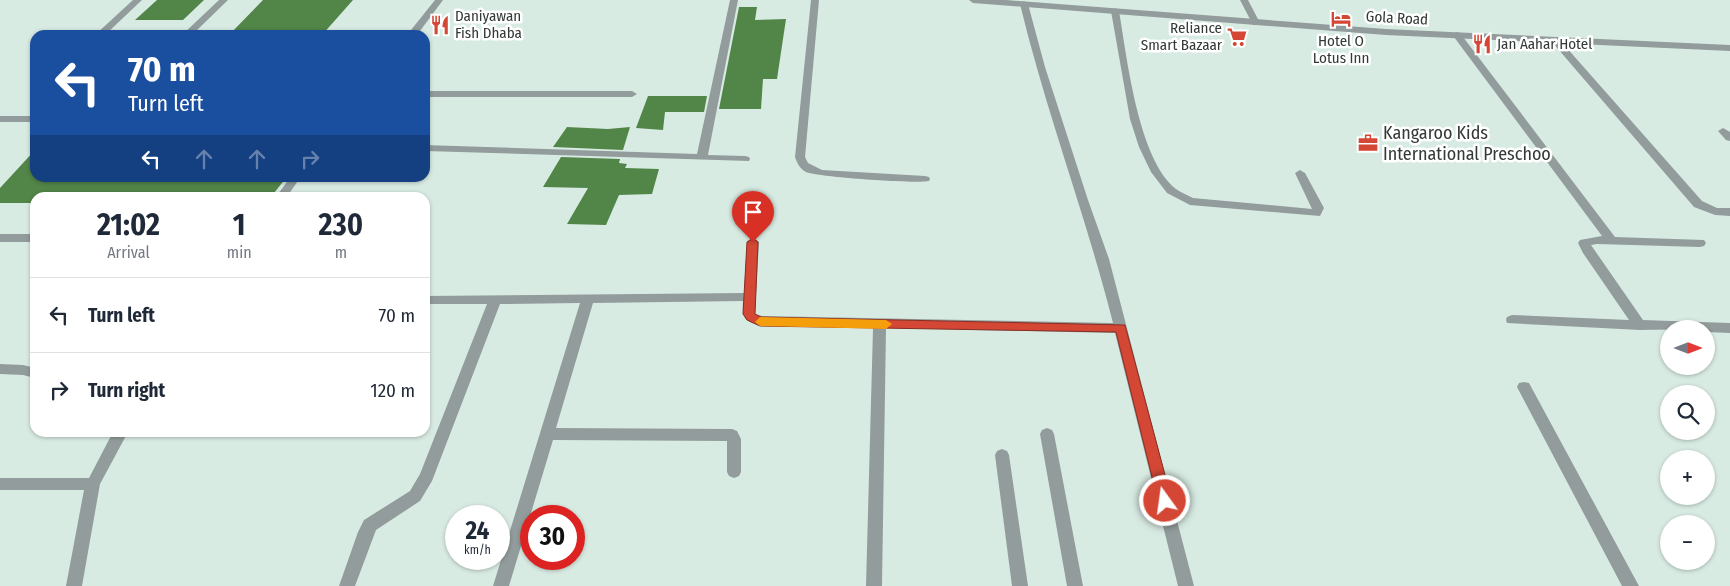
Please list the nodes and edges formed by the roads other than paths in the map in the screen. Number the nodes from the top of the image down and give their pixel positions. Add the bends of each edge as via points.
1 (138, 0) edge
2 (224, 0) edge
3 (439, 0) edge
4 (734, 0) edge
5 (815, 0) edge
6 (973, 0) edge
7 (981, 0) edge
8 (1244, 0) edge
9 (1024, 4) junction
10 (1115, 11) junction
11 (1256, 23) junction
12 (105, 30) edge
13 (192, 30) edge
14 (416, 30) edge
15 (1457, 35) junction
16 (1555, 40) junction
17 (1730, 48) edge
18 (430, 94) edge
19 (632, 94) dead end
20 (0, 119) edge
21 (30, 119) edge
22 (430, 148) edge
23 (702, 158) junction
24 (745, 159) dead end
25 (1300, 173) dead end
26 (925, 179) dead end
27 (1730, 212) edge
28 (0, 238) edge
29 (30, 238) edge
30 (1612, 241) junction
31 (753, 242) dead end
32 (1700, 243) dead end
33 (749, 297) junction
34 (588, 299) junction
35 (430, 300) edge
36 (495, 300) junction
37 (1512, 320) dead end
38 (880, 324) junction
39 (1640, 325) junction
40 (1121, 328) junction
41 (1730, 328) edge
42 (0, 369) edge
43 (30, 372) edge
44 (1524, 387) dead end
45 (547, 434) junction
46 (1047, 434) dead end
47 (118, 437) edge
48 (1002, 455) dead end
49 (734, 472) dead end
50 (0, 484) edge
51 (93, 484) junction
52 (74, 586) edge
53 (347, 586) edge
54 (501, 586) edge
55 (874, 586) edge
56 (1020, 586) edge
57 (1075, 586) edge
58 (1186, 586) edge
59 (1631, 586) edge

1 - 12 street
2 - 13 street
3 - 14 street
4 - 23 street
5 - 26 street via 800,157 805,167 822,173
6 - 7 street, Gola Road
7 - 9 street, Gola Road
8 - 11 street
9 - 10 street, Gola Road
9 - 40 street via 1040,67 1103,259
10 - 11 street, Gola Road
10 - 25 street via 1146,155 1174,194 1190,201 1316,213 1318,208
11 - 15 street, Gola Road
15 - 16 street, Gola Road
15 - 30 street
16 - 17 street, Gola Road
16 - 27 street via 1698,204 1715,211
18 - 19 street
20 - 21 street
22 - 23 street
23 - 24 street
28 - 29 street
30 - 32 street
30 - 39 street via 1584,243
31 - 33 street
33 - 34 street
33 - 38 street via 749,314 760,322
34 - 36 street
34 - 45 street
35 - 36 street
36 - 53 street via 427,477 415,496 370,525
37 - 39 street
38 - 40 street
38 - 55 street
39 - 41 street
40 - 58 street
42 - 43 street
44 - 59 street
45 - 49 street via 732,435
45 - 54 street
46 - 57 street
47 - 51 street
48 - 56 street
50 - 51 street
51 - 52 street

